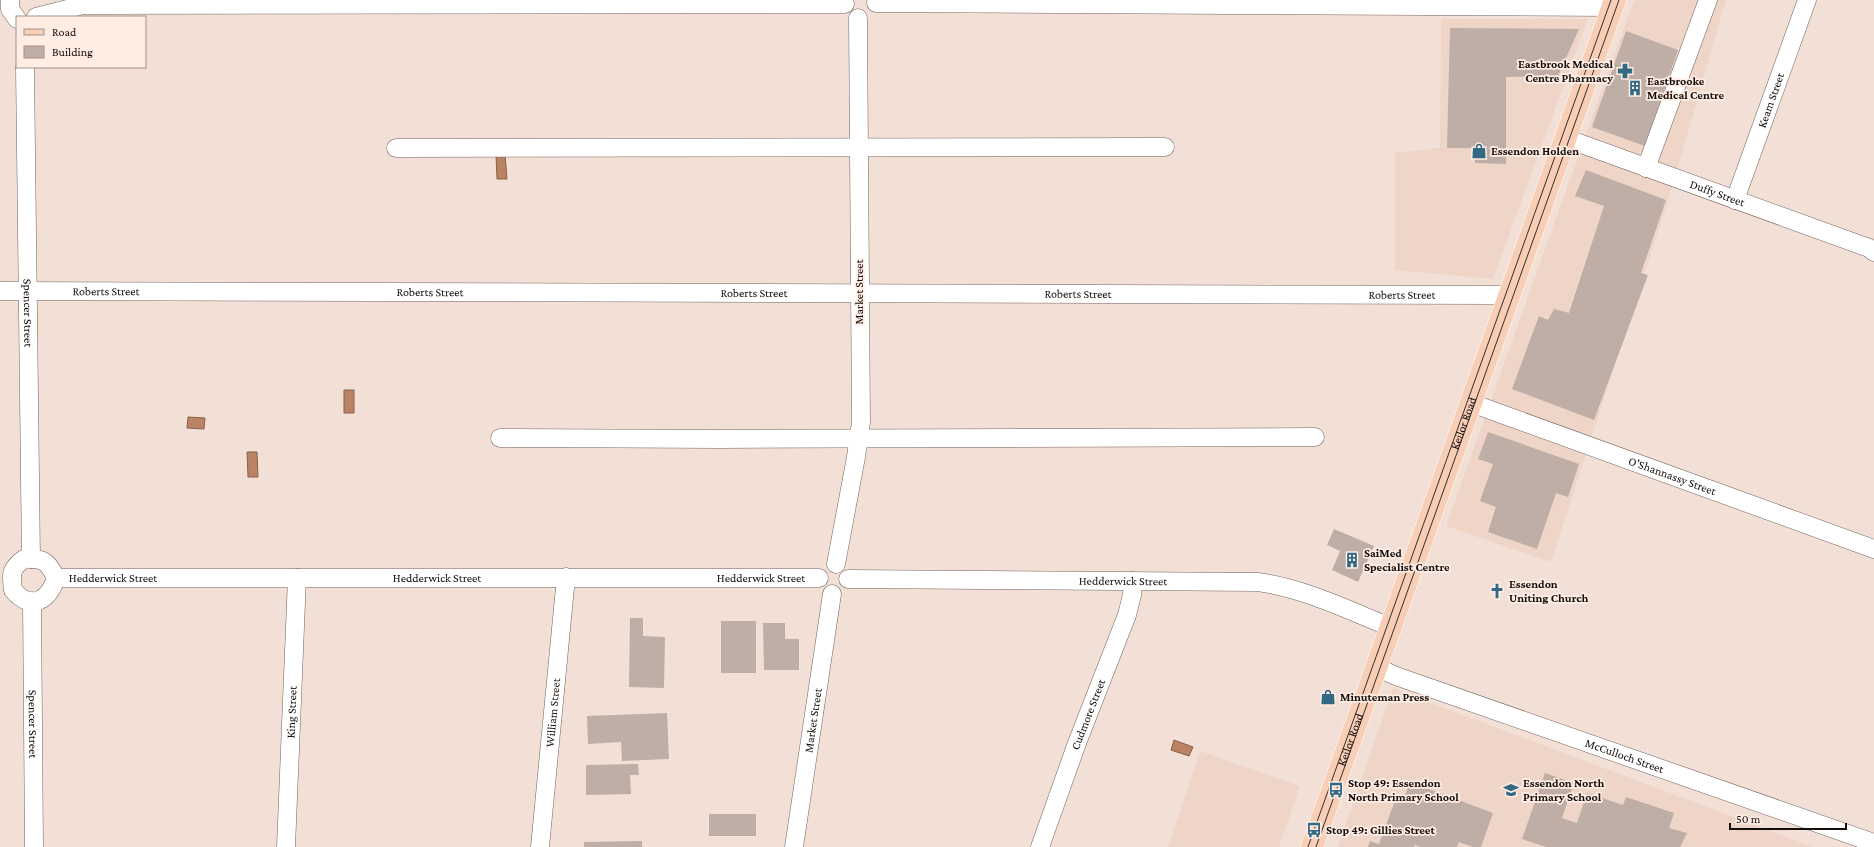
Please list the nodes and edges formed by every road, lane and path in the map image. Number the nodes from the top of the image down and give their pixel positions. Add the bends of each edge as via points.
1 (10, 0) edge
2 (41, 0) edge
3 (58, 0) edge
4 (1708, 0) edge
5 (1807, 0) edge
6 (470, 2) edge
7 (846, 2) edge
8 (875, 2) edge
9 (1614, 3) edge
10 (83, 5) junction
11 (11, 16) edge
12 (37, 16) edge
13 (40, 16) edge
14 (858, 18) junction
15 (25, 68) edge
16 (1565, 138) junction
17 (858, 147) junction
18 (1165, 147) dead end
19 (396, 148) dead end
20 (1646, 168) junction
21 (1735, 200) junction
22 (1872, 250) edge
23 (28, 290) junction
24 (0, 291) edge
25 (859, 294) junction
26 (1508, 298) junction
27 (1471, 403) junction
28 (1315, 437) dead end
29 (500, 438) dead end
30 (859, 438) junction
31 (1874, 549) edge
32 (31, 559) junction
33 (836, 564) junction
34 (6, 576) edge
35 (566, 577) junction
36 (56, 578) junction
37 (297, 578) junction
38 (819, 578) junction
39 (848, 579) junction
40 (1133, 581) junction
41 (832, 594) junction
42 (32, 601) junction
43 (1390, 627) junction
44 (1376, 667) junction
45 (1874, 843) edge
46 (34, 847) edge
47 (286, 847) edge
48 (540, 847) edge
49 (794, 847) edge
50 (1040, 847) edge
51 (1312, 847) edge

1 - 11 street
2 - 12 street via 41,9
3 - 10 street
4 - 20 street
5 - 21 street, Keam Street
6 - 7 street
6 - 10 street
7 - 14 street via 850,14
8 - 9 street
8 - 14 street via 874,9 869,15
9 - 16 main road, Keilor Road
10 - 13 street
14 - 17 street, Market Street
15 - 23 street, Spencer Street
16 - 20 street, Duffy Street
16 - 26 main road, Keilor Road
17 - 18 street
17 - 19 street
17 - 25 street, Market Street
20 - 21 street, Duffy Street
21 - 22 street, Duffy Street
23 - 24 street, Roberts Street
23 - 25 street, Roberts Street
23 - 32 street, Spencer Street
25 - 26 street, Roberts Street via 1500,295
25 - 30 street, Market Street
26 - 27 main road, Keilor Road
27 - 31 street, O'Shannassy Street
27 - 43 main road, Keilor Road
28 - 30 street
29 - 30 street
30 - 33 street, Market Street
32 - 34 street via 24,559
32 - 36 street via 41,559 48,564
33 - 38 street via 824,567
33 - 39 street via 844,568
34 - 42 street via 18,596
35 - 37 street, Hedderwick Street
35 - 38 street, Hedderwick Street
35 - 48 street, William Street
36 - 37 street, Hedderwick Street
36 - 42 street via 43,599
37 - 47 street, King Street
38 - 41 street via 821,587
39 - 40 street, Hedderwick Street
39 - 41 street via 848,584 841,592
40 - 43 street, Hedderwick Street via 1271,584 1316,598
40 - 50 street, Cudmore Street via 1127,615
41 - 49 street, Market Street
42 - 46 street, Spencer Street
43 - 44 main road, Keilor Road
44 - 45 street, McCulloch Street via 1403,679
44 - 51 main road, Keilor Road

